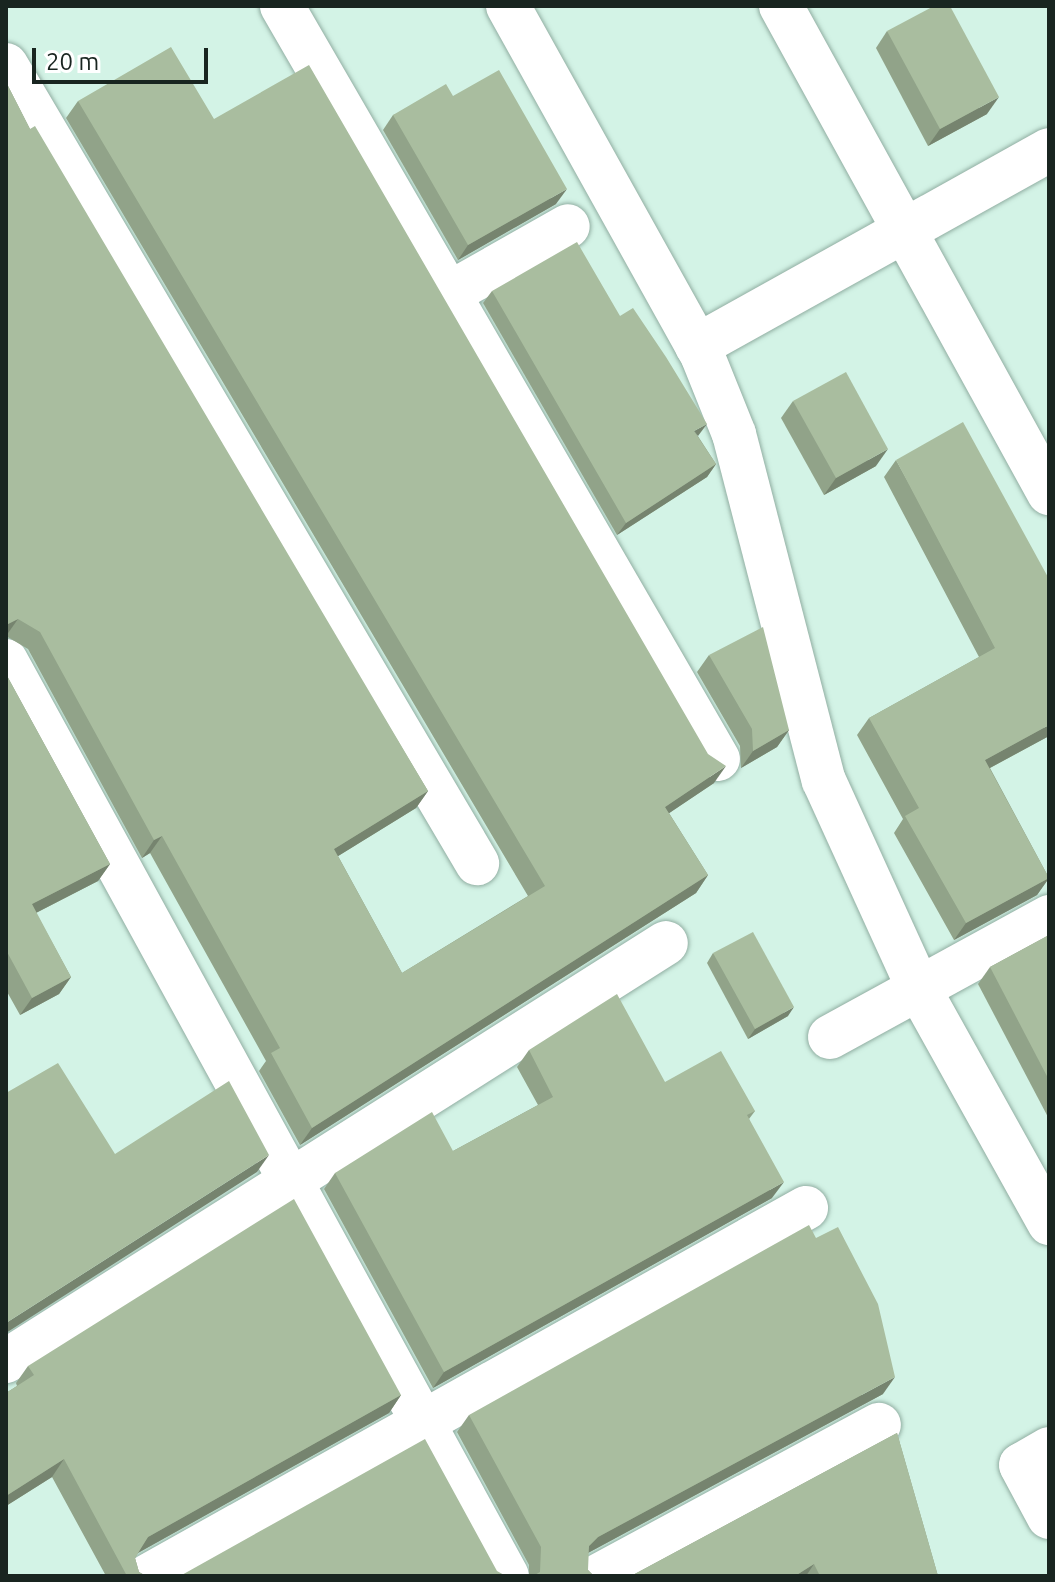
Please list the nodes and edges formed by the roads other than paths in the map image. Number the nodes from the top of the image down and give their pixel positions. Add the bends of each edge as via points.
1 (282, 6) edge
2 (508, 6) edge
3 (781, 6) edge
4 (6, 65) edge
5 (1049, 150) edge
6 (568, 226) dead end
7 (904, 231) junction
8 (452, 292) junction
9 (697, 346) junction
10 (1049, 493) edge
11 (6, 661) edge
12 (718, 759) edge
13 (477, 863) dead end
14 (1049, 917) edge
15 (666, 943) dead end
16 (919, 989) junction
17 (830, 1037) dead end
18 (291, 1180) junction
19 (806, 1208) dead end
20 (1049, 1223) edge
21 (6, 1361) edge
22 (423, 1422) junction
23 (879, 1425) dead end
24 (1049, 1449) edge
25 (1049, 1517) edge
26 (148, 1576) edge
27 (507, 1576) edge
28 (598, 1576) edge

1 - 8 street
2 - 9 street
3 - 7 street
4 - 13 street
5 - 7 street
6 - 8 street
7 - 9 street
7 - 10 street
8 - 12 street
9 - 16 street via 734,434 824,781
11 - 18 street
14 - 16 street
15 - 18 street
16 - 17 street
16 - 20 street
18 - 21 street
18 - 22 street
19 - 22 street
22 - 26 street
22 - 27 street
23 - 28 street
24 - 25 street via 1021,1465

